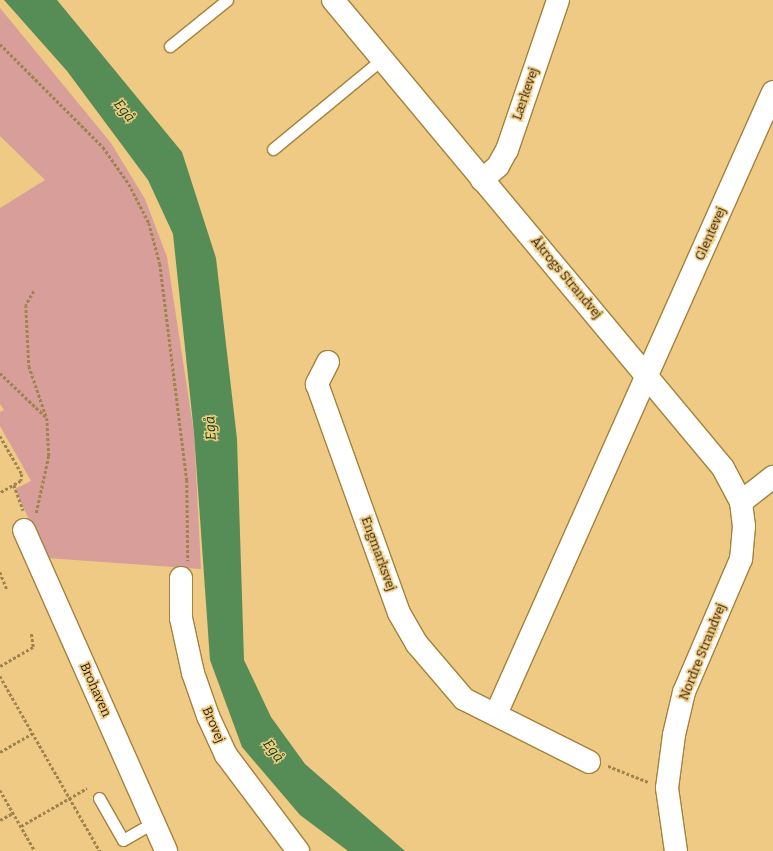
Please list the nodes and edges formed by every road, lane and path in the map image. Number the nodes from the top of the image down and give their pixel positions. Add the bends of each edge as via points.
1 (227, 0) edge
2 (333, 0) edge
3 (558, 0) edge
4 (0, 44) edge
5 (170, 46) dead end
6 (382, 59) junction
7 (773, 92) edge
8 (273, 149) dead end
9 (482, 180) junction
10 (34, 291) dead end
11 (328, 362) dead end
12 (0, 373) edge
13 (646, 374) junction
14 (47, 418) junction
15 (0, 436) edge
16 (773, 477) edge
17 (14, 485) junction
18 (0, 493) edge
19 (742, 502) junction
20 (27, 528) junction
21 (0, 572) edge
22 (182, 578) joint
23 (4, 579) junction
24 (0, 581) edge
25 (7, 589) dead end
26 (31, 633) dead end
27 (0, 666) edge
28 (0, 676) edge
29 (496, 714) junction
30 (33, 733) junction
31 (0, 752) edge
32 (588, 762) joint
33 (667, 788) junction
34 (0, 790) edge
35 (70, 798) junction
36 (99, 798) joint
37 (13, 813) junction
38 (0, 820) edge
39 (153, 823) junction
40 (21, 826) junction
41 (35, 851) edge
42 (100, 851) edge
43 (166, 851) edge
44 (298, 851) edge
45 (676, 851) edge

1 - 5 lane
2 - 6 street, Åkrogs Strandvej
3 - 9 street, Lærkevej via 507,150 498,166
4 - 22 path via 103,147 129,184 149,223 160,264 187,480 188,566
6 - 8 lane
6 - 9 street, Åkrogs Strandvej
7 - 13 street, Glentevej
9 - 13 street, Åkrogs Strandvej
10 - 14 path via 26,305 29,366
11 - 29 street, Engmarksvej via 317,384 399,613 417,644 464,699
12 - 14 path
13 - 19 street, Åkrogs Strandvej via 723,468
13 - 29 street
14 - 20 path via 49,456 34,526
15 - 17 path via 22,474 21,481
16 - 19 street
17 - 18 path
17 - 20 path
19 - 33 street, Nordre Strandvej via 744,526 741,559 684,692 674,736
20 - 39 street, Brohaven
21 - 23 path
22 - 44 street, Brovej via 181,618 193,673 208,716 226,755
23 - 24 path
23 - 25 path
26 - 27 path via 33,647
28 - 30 path
29 - 32 street, Engmarksvej
30 - 31 path
30 - 35 path
32 - 33 path via 601,762
33 - 45 street, Nordre Strandvej
34 - 37 path
35 - 36 path via 94,784
35 - 40 path
35 - 42 path
36 - 39 lane via 123,840
37 - 38 path
37 - 40 path
39 - 43 street, Brohaven
40 - 41 path

